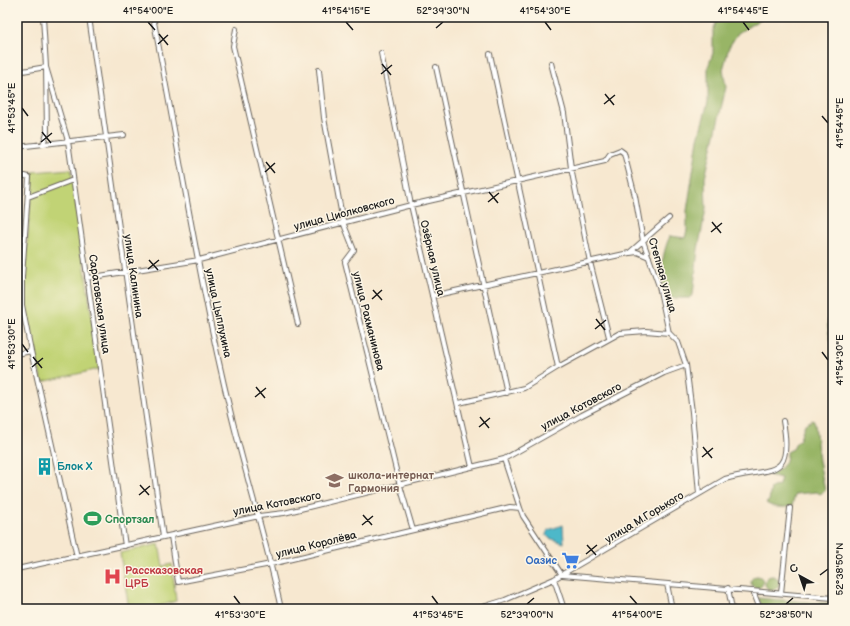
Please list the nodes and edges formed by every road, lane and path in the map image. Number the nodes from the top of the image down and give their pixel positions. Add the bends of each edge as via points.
1 (43, 17) edge
2 (89, 17) edge
3 (153, 17) edge
4 (236, 30) dead end
5 (381, 53) dead end
6 (490, 54) dead end
7 (550, 63) dead end
8 (46, 67) junction
9 (436, 67) dead end
10 (319, 70) dead end
11 (17, 72) edge
12 (124, 135) dead end
13 (105, 137) junction
14 (68, 141) junction
15 (43, 144) junction
16 (17, 147) edge
17 (624, 153) joint
18 (571, 168) junction
19 (25, 176) dead end
20 (73, 180) junction
21 (517, 182) junction
22 (464, 194) junction
23 (28, 197) junction
24 (411, 205) junction
25 (669, 218) dead end
26 (343, 222) junction
27 (277, 240) junction
28 (643, 241) junction
29 (629, 253) junction
30 (649, 257) junction
31 (199, 260) junction
32 (590, 262) junction
33 (124, 272) junction
34 (536, 273) junction
35 (87, 278) junction
36 (485, 286) junction
37 (432, 296) junction
38 (298, 324) dead end
39 (669, 333) junction
40 (609, 337) junction
41 (31, 351) junction
42 (17, 354) edge
43 (686, 365) junction
44 (558, 366) junction
45 (507, 392) junction
46 (459, 403) junction
47 (783, 422) dead end
48 (504, 459) junction
49 (472, 467) junction
50 (400, 485) junction
51 (699, 494) junction
52 (520, 508) junction
53 (790, 508) dead end
54 (259, 516) junction
55 (413, 530) junction
56 (171, 536) junction
57 (163, 537) junction
58 (125, 546) junction
59 (78, 557) junction
60 (271, 564) junction
61 (17, 569) edge
62 (562, 575) junction
63 (554, 579) junction
64 (667, 584) junction
65 (728, 588) junction
66 (753, 591) junction
67 (781, 593) junction
68 (833, 598) edge
69 (281, 609) edge
70 (476, 609) edge
71 (564, 609) edge
72 (672, 609) edge
73 (732, 609) edge
74 (760, 609) edge

1 - 8 street, Саратовская улица
2 - 13 street, улица Калинина
3 - 31 street, улица Цыплухина
4 - 27 street via 233,46
5 - 24 street, Озёрная улица
6 - 21 street
7 - 18 street via 564,113
8 - 11 street
8 - 14 street, Саратовская улица
8 - 15 street, Саратовская улица via 47,133
9 - 22 street
10 - 26 street, улица Рахманинова via 324,118
12 - 13 street
13 - 14 street
13 - 33 street, улица Калинина
14 - 15 street
14 - 20 street, Саратовская улица
15 - 16 street
17 - 18 street, улица Циолковского via 616,150 605,161
17 - 28 street, Степная улица
18 - 21 street, улица Циолковского
18 - 32 street
19 - 23 street via 29,177
20 - 23 street
20 - 35 street, Саратовская улица
21 - 22 street, улица Циолковского
21 - 34 street
22 - 24 street, улица Циолковского
22 - 36 street
23 - 41 street via 21,289
24 - 26 street, улица Циолковского
24 - 37 street, Озёрная улица
25 - 28 street
26 - 27 street, улица Циолковского
26 - 50 street, улица Рахманинова via 354,250 345,262
27 - 31 street, улица Циолковского
27 - 38 street
28 - 29 street
28 - 30 street, Степная улица
29 - 30 street via 637,252
29 - 32 street
30 - 39 street, Степная улица via 659,286
31 - 33 street, улица Циолковского
31 - 54 street, улица Цыплухина via 231,414
32 - 34 street
32 - 40 street
33 - 35 street, улица Циолковского
33 - 57 street, улица Калинина
34 - 36 street
34 - 44 street
35 - 58 street, Саратовская улица
36 - 37 street
36 - 45 street
37 - 46 street, Озёрная улица
39 - 40 street via 620,333
39 - 43 street, Степная улица via 678,342
40 - 44 street
41 - 42 street
41 - 59 street
43 - 48 street, улица Котовского via 664,373 582,415
43 - 51 street, Степная улица
44 - 45 street via 524,388
45 - 46 street
46 - 49 street, Озёрная улица
47 - 51 street, улица М.Горького via 787,444 784,462 776,469 726,479
48 - 49 street, улица Котовского
48 - 52 street
49 - 50 street, улица Котовского
50 - 54 street, улица Котовского via 284,513
50 - 55 street, улица Рахманинова
51 - 62 street, улица М.Горького
52 - 55 street, улица Королёва via 510,507
52 - 62 street
53 - 67 street
54 - 56 street, улица Котовского
54 - 60 street, улица Цыплухина
55 - 60 street, улица Королёва
56 - 57 street, улица Котовского
56 - 60 street, улица Королёва via 178,582
57 - 58 street, улица Котовского
58 - 59 street, улица Котовского
59 - 61 street, улица Котовского
60 - 69 street, улица Цыплухина
62 - 63 street, улица М.Горького
62 - 64 street
63 - 70 street, улица М.Горького via 505,600
63 - 71 street
64 - 65 street
64 - 72 street
65 - 66 street
65 - 73 street
66 - 67 street
66 - 74 street
67 - 68 street

